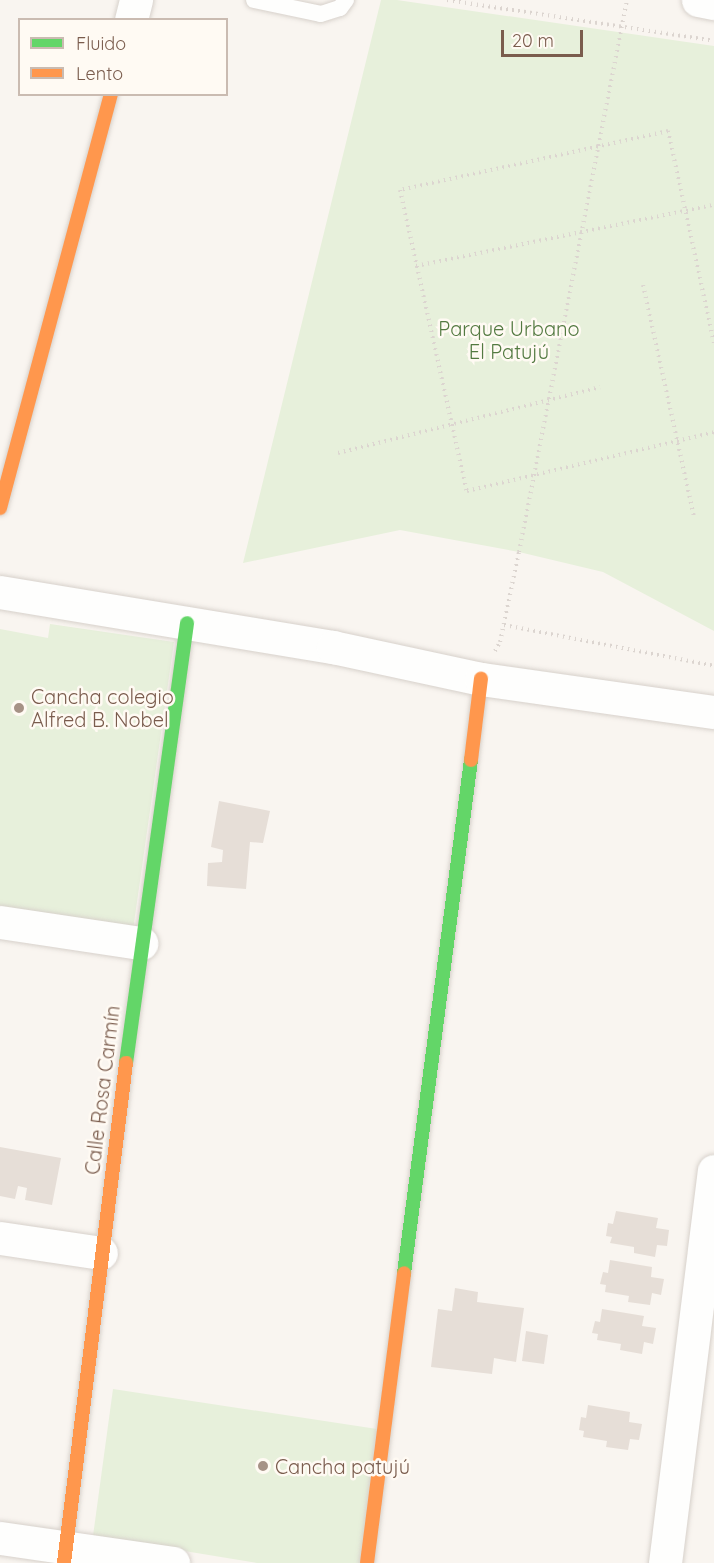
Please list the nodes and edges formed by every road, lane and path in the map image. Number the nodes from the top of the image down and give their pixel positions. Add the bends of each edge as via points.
1 (136, 0) edge
2 (254, 0) edge
3 (346, 0) edge
4 (447, 0) edge
5 (627, 0) edge
6 (698, 0) edge
7 (714, 3) edge
8 (132, 18) edge
9 (621, 27) junction
10 (714, 42) edge
11 (110, 96) edge
12 (598, 146) junction
13 (714, 205) edge
14 (685, 211) junction
15 (581, 232) junction
16 (416, 266) junction
17 (642, 285) dead end
18 (714, 343) edge
19 (600, 387) dead end
20 (549, 399) junction
21 (451, 424) junction
22 (714, 432) edge
23 (677, 441) junction
24 (338, 453) dead end
25 (534, 475) junction
26 (0, 508) edge
27 (694, 516) dead end
28 (0, 592) edge
29 (187, 623) junction
30 (504, 625) junction
31 (714, 666) edge
32 (481, 679) junction
33 (714, 712) edge
34 (0, 922) edge
35 (141, 943) junction
36 (714, 1172) edge
37 (0, 1238) edge
38 (101, 1254) junction
39 (703, 1342) edge
40 (0, 1538) edge
41 (65, 1555) edge
42 (173, 1563) edge
43 (367, 1563) edge
44 (665, 1563) edge

1 - 8 street
2 - 3 lane via 321,14 340,8
4 - 9 path
5 - 9 path
6 - 7 street
9 - 10 path
9 - 12 path
11 - 26 street
12 - 14 path via 668,131
12 - 15 path
12 - 16 path via 400,190
13 - 14 path
14 - 15 path
14 - 18 path
15 - 16 path
15 - 20 path
16 - 21 path
17 - 23 path
19 - 20 path
20 - 21 path
20 - 25 path
21 - 24 path
21 - 25 path via 467,491
22 - 23 path
23 - 25 path
23 - 27 path
25 - 30 path
28 - 29 street
29 - 32 street via 333,647
29 - 35 street, Calle Rosa Carmín
30 - 31 path
30 - 32 path
32 - 33 street
32 - 43 street
34 - 35 street
35 - 38 street, Calle Rosa Carmín
36 - 39 street
37 - 38 street
38 - 41 street, Calle Rosa Carmín
39 - 44 street
40 - 41 street
41 - 42 street

